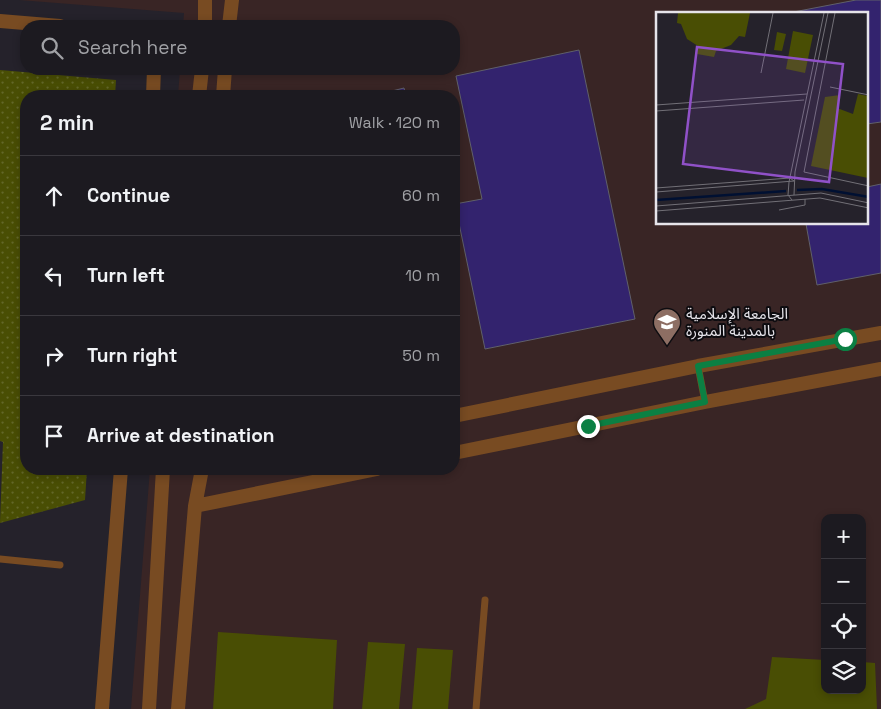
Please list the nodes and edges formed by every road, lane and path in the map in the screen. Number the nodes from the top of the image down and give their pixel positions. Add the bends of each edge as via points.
1 (206, 0) edge
2 (232, 0) edge
3 (206, 20) edge
4 (230, 20) edge
5 (0, 21) edge
6 (20, 23) edge
7 (154, 75) edge
8 (201, 75) edge
9 (225, 75) edge
10 (153, 90) edge
11 (200, 90) edge
12 (223, 90) edge
13 (881, 333) edge
14 (698, 366) junction
15 (881, 369) edge
16 (705, 402) junction
17 (460, 415) edge
18 (460, 452) edge
19 (121, 475) edge
20 (163, 475) edge
21 (201, 475) edge
22 (347, 475) edge
23 (195, 506) junction
24 (0, 560) edge
25 (60, 565) dead end
26 (485, 600) dead end
27 (102, 709) edge
28 (149, 709) edge
29 (178, 709) edge
30 (476, 709) edge

1 - 3 street
2 - 4 street
5 - 6 street
7 - 10 street
8 - 11 street
9 - 12 street
13 - 14 street
14 - 16 lane
14 - 17 street
15 - 16 street
16 - 18 street
19 - 27 street
20 - 28 street
21 - 23 street
22 - 23 street
23 - 29 street
24 - 25 lane
26 - 30 lane

